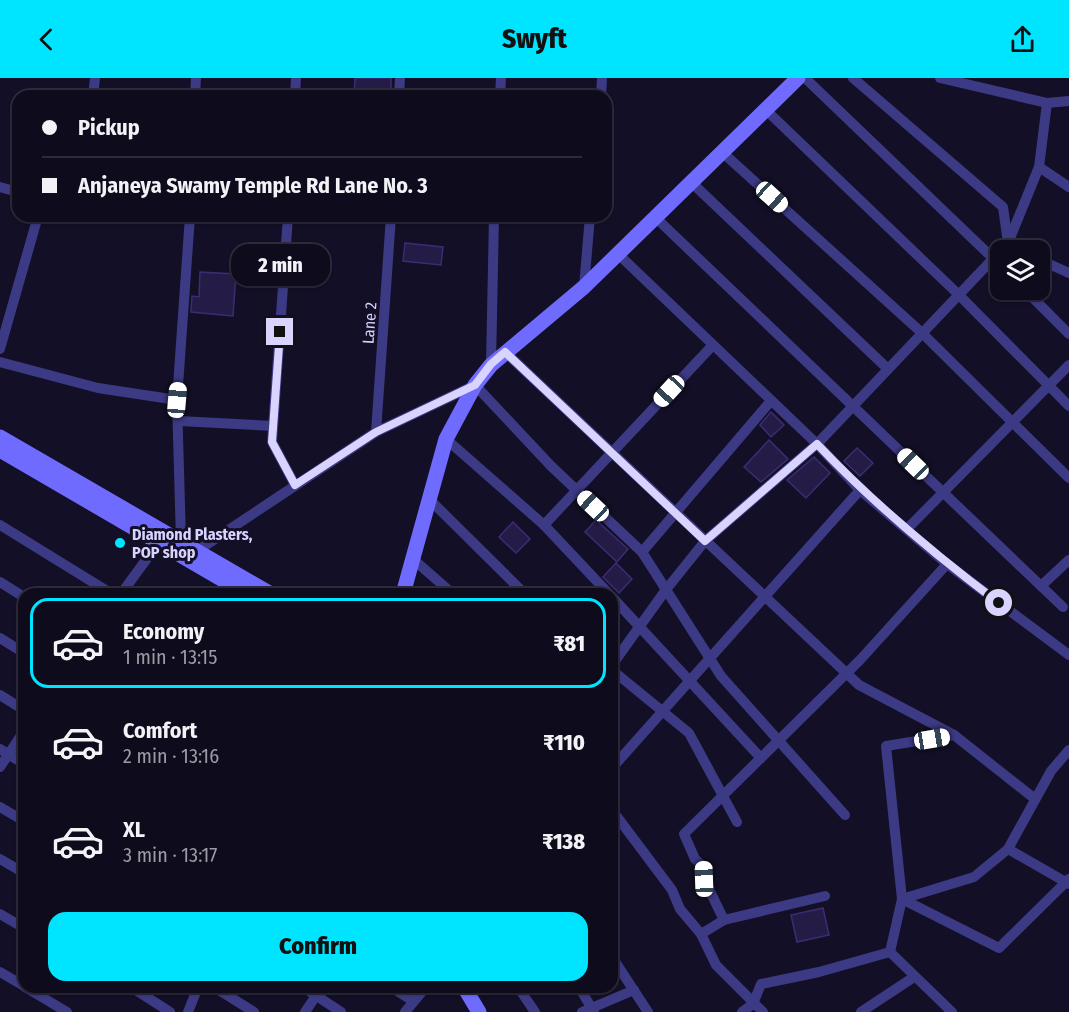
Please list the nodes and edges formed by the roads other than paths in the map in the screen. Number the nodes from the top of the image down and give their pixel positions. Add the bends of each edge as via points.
1 (798, 78) edge
2 (805, 78) edge
3 (853, 78) edge
4 (940, 78) edge
5 (1069, 101) edge
6 (1047, 104) junction
7 (765, 110) junction
8 (722, 152) junction
9 (1039, 167) junction
10 (691, 182) junction
11 (1069, 187) edge
12 (656, 217) junction
13 (36, 222) edge
14 (190, 222) edge
15 (288, 222) edge
16 (391, 222) edge
17 (494, 222) edge
18 (589, 222) edge
19 (1008, 240) edge
20 (1009, 240) edge
21 (618, 254) junction
22 (990, 254) edge
23 (1050, 264) edge
24 (990, 267) edge
25 (1069, 273) edge
26 (584, 287) junction
27 (959, 295) junction
28 (1035, 300) edge
29 (922, 333) junction
30 (1069, 334) edge
31 (712, 346) junction
32 (0, 349) edge
33 (505, 352) junction
34 (0, 362) edge
35 (491, 364) junction
36 (1069, 365) edge
37 (888, 369) junction
38 (475, 385) junction
39 (1050, 386) junction
40 (177, 400) junction
41 (770, 402) junction
42 (853, 406) junction
43 (1069, 406) edge
44 (179, 421) junction
45 (1013, 422) junction
46 (273, 426) junction
47 (376, 432) junction
48 (0, 437) edge
49 (446, 439) junction
50 (817, 444) junction
51 (0, 450) edge
52 (612, 452) junction
53 (1069, 478) edge
54 (295, 485) junction
55 (577, 490) junction
56 (861, 490) junction
57 (944, 493) junction
58 (428, 498) junction
59 (676, 513) junction
60 (0, 525) edge
61 (544, 525) junction
62 (907, 529) junction
63 (181, 541) junction
64 (705, 541) junction
65 (159, 542) junction
66 (197, 551) junction
67 (642, 552) junction
68 (414, 560) junction
69 (1069, 560) edge
70 (947, 564) junction
71 (0, 582) edge
72 (1041, 586) junction
73 (102, 588) edge
74 (125, 588) edge
75 (237, 588) edge
76 (261, 588) edge
77 (405, 588) edge
78 (446, 588) edge
79 (519, 588) edge
80 (603, 588) edge
81 (665, 591) junction
82 (18, 593) edge
83 (764, 598) junction
84 (618, 604) edge
85 (1063, 607) dead end
86 (639, 627) junction
87 (0, 638) edge
88 (18, 648) edge
89 (1069, 655) edge
90 (618, 657) edge
91 (710, 658) junction
92 (847, 673) junction
93 (618, 675) edge
94 (690, 681) junction
95 (0, 695) edge
96 (18, 706) edge
97 (663, 712) junction
98 (954, 735) junction
99 (18, 737) edge
100 (779, 741) junction
101 (1069, 750) edge
102 (4, 752) edge
103 (618, 756) edge
104 (761, 758) junction
105 (621, 759) junction
106 (18, 760) edge
107 (618, 762) edge
108 (1058, 762) junction
109 (0, 767) edge
110 (1069, 770) edge
111 (723, 796) junction
112 (1035, 800) junction
113 (0, 807) edge
114 (845, 815) dead end
115 (18, 818) edge
116 (618, 818) edge
117 (736, 822) dead end
118 (1008, 849) junction
119 (0, 859) edge
120 (18, 870) edge
121 (1068, 882) edge
122 (825, 896) dead end
123 (902, 898) junction
124 (0, 914) edge
125 (724, 920) junction
126 (18, 924) edge
127 (701, 934) junction
128 (890, 952) junction
129 (618, 966) edge
130 (0, 972) edge
131 (914, 977) junction
132 (18, 983) edge
133 (634, 990) junction
134 (34, 993) edge
135 (140, 993) edge
136 (196, 993) edge
137 (224, 993) edge
138 (318, 993) edge
139 (321, 993) edge
140 (400, 993) edge
141 (420, 993) edge
142 (468, 993) edge
143 (522, 993) edge
144 (582, 993) edge
145 (413, 1001) junction
146 (753, 1004) junction
147 (589, 1011) edge
148 (66, 1012) edge
149 (170, 1012) edge
150 (188, 1012) edge
151 (254, 1012) edge
152 (305, 1012) edge
153 (341, 1012) edge
154 (405, 1012) edge
155 (479, 1012) edge
156 (535, 1012) edge
157 (648, 1012) edge
158 (742, 1012) edge
159 (763, 1012) edge
160 (861, 1012) edge
161 (952, 1012) edge

1 - 7 street
2 - 22 street
3 - 19 street via 1003,207
4 - 6 street
5 - 6 street
6 - 9 street
7 - 8 street
7 - 27 street
8 - 10 street
8 - 29 street
9 - 11 street
9 - 20 street
10 - 12 street
10 - 37 street
12 - 21 street
12 - 42 street
13 - 32 street
14 - 40 street
15 - 46 street
16 - 47 street, Lane 2
17 - 35 street
18 - 26 street
21 - 26 street
21 - 31 street
23 - 25 street
24 - 27 street
26 - 33 street
27 - 29 street
27 - 39 street
28 - 30 street
29 - 37 street
29 - 45 street
31 - 41 street
31 - 52 street
33 - 35 street
33 - 52 street
34 - 40 street via 98,388
35 - 38 street
36 - 39 street
37 - 42 street
38 - 47 street
38 - 49 street
38 - 55 street
39 - 43 street
39 - 45 street
40 - 44 street
41 - 50 street
41 - 59 street
42 - 50 street
42 - 57 street
44 - 46 street
44 - 63 street
45 - 53 street
45 - 57 street
46 - 54 street via 272,442
47 - 54 street
48 - 63 street
49 - 58 street
49 - 61 street
50 - 56 street
50 - 64 street
51 - 65 street
52 - 55 street
52 - 59 street
54 - 66 street
55 - 61 street
55 - 67 street
56 - 62 street
56 - 83 street
57 - 62 street
57 - 72 street
58 - 68 street
58 - 79 street
59 - 64 street
59 - 67 street
60 - 73 street
61 - 80 street
62 - 70 street
63 - 66 street
64 - 81 street
64 - 83 street
65 - 74 street
65 - 75 street
66 - 76 street
67 - 81 street
68 - 77 street
68 - 78 street
69 - 72 street
70 - 89 street
70 - 92 street
71 - 82 street
72 - 85 street
81 - 86 street
81 - 91 street
83 - 91 street
83 - 92 street
84 - 86 street
86 - 90 street
86 - 94 street
87 - 88 street
91 - 94 street
91 - 100 street via 721,676
92 - 98 street via 859,685
92 - 100 street
93 - 97 street
94 - 97 street
94 - 104 street
95 - 96 street
97 - 105 street
97 - 111 street via 688,733
98 - 112 street
98 - 123 street via 886,746
99 - 102 street
100 - 104 street
100 - 114 street
101 - 108 street
102 - 106 street
102 - 109 street
103 - 105 street
104 - 111 street
105 - 107 street
108 - 110 street
108 - 112 street
111 - 117 street
111 - 125 street via 684,834 695,859 704,866 704,879
112 - 118 street
113 - 115 street
116 - 127 street
118 - 121 street
118 - 123 street via 974,878
119 - 120 street
121 - 123 street via 999,948
122 - 125 street
123 - 128 street
124 - 126 street
125 - 127 street
127 - 146 street via 716,965
128 - 131 street
128 - 146 street via 761,984
129 - 133 street
130 - 132 street
131 - 160 street
131 - 161 street
133 - 147 street
133 - 157 street
134 - 148 street
135 - 149 street
136 - 150 street
137 - 151 street
138 - 152 street
139 - 153 street
140 - 145 street
141 - 145 street
142 - 155 street
143 - 156 street
144 - 147 street
145 - 154 street
146 - 158 street
146 - 159 street

